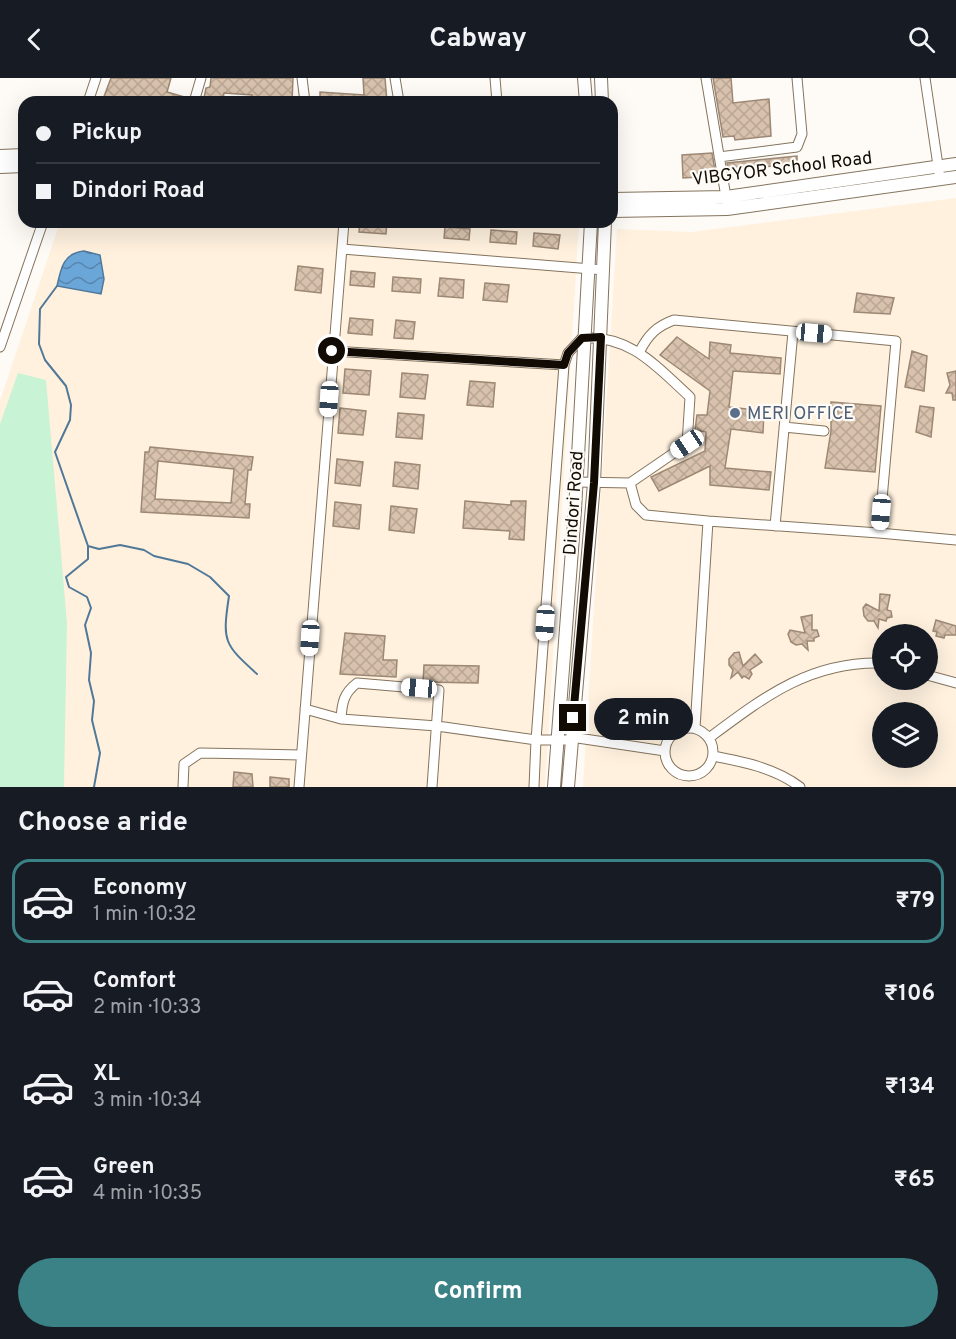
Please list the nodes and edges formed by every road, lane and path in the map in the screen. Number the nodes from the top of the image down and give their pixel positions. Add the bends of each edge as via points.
1 (96, 78) edge
2 (201, 78) edge
3 (302, 78) edge
4 (395, 78) edge
5 (495, 78) edge
6 (584, 78) edge
7 (601, 78) edge
8 (706, 78) edge
9 (797, 78) edge
10 (925, 78) edge
11 (90, 96) edge
12 (196, 96) edge
13 (304, 96) edge
14 (398, 96) edge
15 (496, 96) edge
16 (586, 96) edge
17 (602, 96) edge
18 (18, 155) edge
19 (0, 156) edge
20 (719, 157) junction
21 (956, 164) edge
22 (18, 166) edge
23 (938, 166) junction
24 (0, 167) edge
25 (956, 177) edge
26 (940, 179) junction
27 (618, 199) edge
28 (727, 203) junction
29 (618, 211) edge
30 (42, 228) edge
31 (344, 228) edge
32 (591, 228) edge
33 (606, 228) edge
34 (342, 249) junction
35 (588, 268) junction
36 (604, 270) junction
37 (793, 332) junction
38 (2, 335) edge
39 (601, 337) junction
40 (582, 338) junction
41 (0, 347) edge
42 (332, 351) junction
43 (640, 351) junction
44 (564, 365) junction
45 (784, 427) junction
46 (824, 431) dead end
47 (576, 482) junction
48 (594, 483) junction
49 (630, 483) junction
50 (708, 521) junction
51 (775, 526) junction
52 (879, 533) junction
53 (956, 540) edge
54 (872, 664) edge
55 (938, 678) edge
56 (956, 683) edge
57 (305, 709) junction
58 (341, 719) junction
59 (437, 726) junction
60 (695, 728) junction
61 (709, 738) junction
62 (571, 739) junction
63 (536, 740) junction
64 (557, 740) junction
65 (665, 751) junction
66 (301, 755) junction
67 (713, 756) junction
68 (684, 775) junction
69 (183, 787) edge
70 (299, 787) edge
71 (432, 787) edge
72 (534, 787) edge
73 (554, 787) edge
74 (568, 787) edge
75 (684, 787) edge
76 (800, 787) edge

1 - 11 street
2 - 12 street
3 - 13 street
4 - 14 street
5 - 15 street
6 - 16 main road
7 - 17 main road
8 - 20 street
9 - 20 street via 802,134 797,147
10 - 23 street
18 - 19 main road
20 - 28 street
21 - 23 main road, VIBGYOR School Road
22 - 24 main road
23 - 26 street
23 - 28 main road, VIBGYOR School Road
25 - 26 main road, VIBGYOR School Road
26 - 28 main road, VIBGYOR School Road
27 - 28 main road, VIBGYOR School Road
28 - 29 main road, VIBGYOR School Road
30 - 38 street
31 - 34 street
32 - 35 main road
33 - 36 main road, Dindori Road
34 - 35 street
34 - 42 street
35 - 36 street
35 - 40 main road
36 - 39 main road, Dindori Road
37 - 43 street via 674,320 658,327
37 - 45 street
37 - 52 street via 896,341
38 - 41 street
39 - 40 street
39 - 43 street
39 - 48 main road, Dindori Road
40 - 44 street via 568,353
40 - 47 main road
42 - 44 street
42 - 57 street
43 - 49 street via 690,398 687,444
44 - 63 street
45 - 46 street
45 - 51 street
47 - 48 street
47 - 64 main road
48 - 49 street
48 - 62 main road, Dindori Road
49 - 50 street via 636,505 646,515
50 - 51 street
50 - 60 street
51 - 52 street
52 - 53 street
54 - 61 street via 841,666 798,678 758,701
55 - 56 street
57 - 58 street
57 - 66 street
58 - 59 street
58 - 59 street via 342,701 347,690 357,683 439,690
59 - 63 street
59 - 71 street
60 - 61 street
60 - 65 street via 676,732
61 - 67 street
62 - 64 street
62 - 65 street
62 - 74 main road, Dindori Road
63 - 64 street
63 - 72 street
64 - 73 main road
65 - 68 street via 670,766
66 - 69 street via 200,753 184,764
66 - 70 street
67 - 68 street via 699,774
67 - 76 street via 752,764 788,777
68 - 75 street

